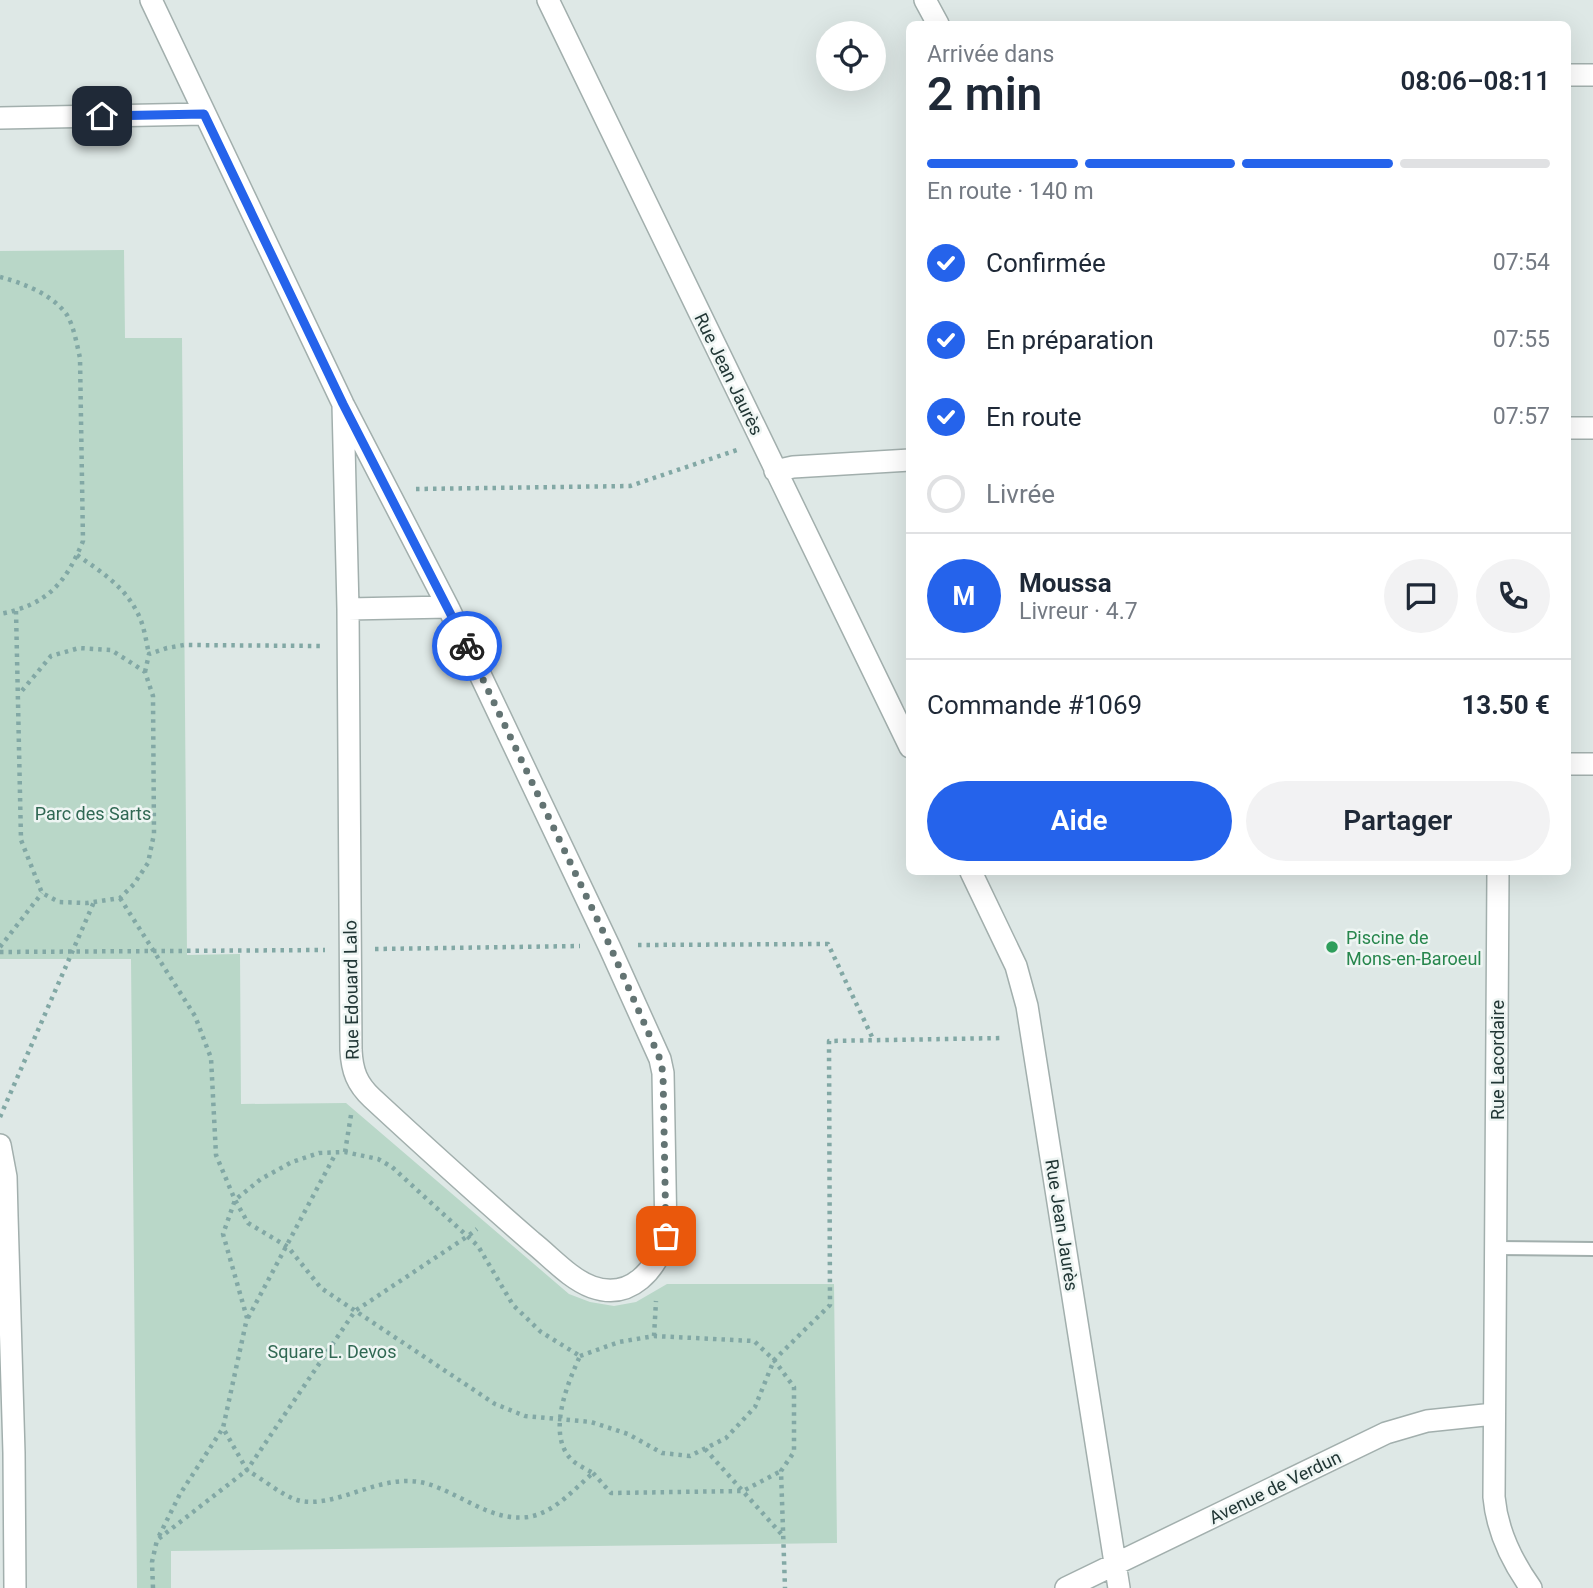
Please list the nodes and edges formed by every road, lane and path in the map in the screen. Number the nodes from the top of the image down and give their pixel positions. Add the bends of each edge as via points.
1 (151, 0) edge
2 (548, 0) edge
3 (925, 0) edge
4 (936, 21) edge
5 (1571, 75) edge
6 (1593, 75) edge
7 (204, 114) junction
8 (0, 118) edge
9 (0, 277) edge
10 (343, 404) junction
11 (1571, 428) edge
12 (1593, 428) edge
13 (761, 442) junction
14 (906, 460) edge
15 (775, 471) junction
16 (387, 489) junction
17 (77, 555) junction
18 (448, 607) junction
19 (348, 609) junction
20 (16, 611) junction
21 (0, 614) edge
22 (347, 646) junction
23 (149, 654) junction
24 (145, 672) junction
25 (20, 692) junction
26 (906, 739) edge
27 (1571, 764) edge
28 (1593, 764) edge
29 (972, 875) edge
30 (1498, 875) edge
31 (42, 893) junction
32 (120, 898) junction
33 (94, 902) junction
34 (0, 949) edge
35 (350, 950) junction
36 (74, 952) junction
37 (155, 952) junction
38 (1033, 1037) junction
39 (0, 1117) edge
40 (0, 1144) edge
41 (336, 1153) junction
42 (235, 1200) junction
43 (494, 1209) junction
44 (468, 1236) junction
45 (288, 1247) junction
46 (1495, 1248) junction
47 (1593, 1249) edge
48 (355, 1311) junction
49 (247, 1318) junction
50 (580, 1356) junction
51 (774, 1360) junction
52 (1493, 1414) junction
53 (559, 1419) junction
54 (223, 1428) junction
55 (705, 1449) junction
56 (7, 1453) edge
57 (247, 1470) junction
58 (781, 1471) junction
59 (593, 1474) junction
60 (743, 1491) junction
61 (784, 1537) junction
62 (157, 1540) junction
63 (1115, 1563) junction
64 (15, 1588) edge
65 (153, 1588) edge
66 (786, 1588) edge
67 (1066, 1588) edge
68 (1119, 1588) edge
69 (1531, 1588) edge

1 - 7 street
2 - 13 street, Rue Jean Jaurès
3 - 4 street
5 - 6 street
7 - 8 street
7 - 10 street
9 - 17 path via 46,296 67,315 74,335 80,358 83,541
10 - 16 street
10 - 19 street, Rue Edouard Lalo
11 - 12 street
13 - 15 street, Rue Jean Jaurès
13 - 16 path via 630,486
14 - 15 street
15 - 26 street, Rue Jean Jaurès
16 - 18 street
17 - 20 path via 52,592
17 - 23 path via 115,582 128,598 138,613
18 - 19 street
18 - 43 street, Rue Edouard Lalo via 610,946 663,1073 666,1236 653,1268 634,1283 614,1289 593,1287 574,1277
19 - 22 street, Rue Edouard Lalo
20 - 21 path
20 - 25 path
22 - 23 path via 184,645
22 - 35 street, Rue Edouard Lalo
23 - 24 path
24 - 25 path via 111,650 79,648 51,656
24 - 32 path via 153,696 154,834 148,863
25 - 31 path via 21,840
27 - 28 street
29 - 38 street, Rue Jean Jaurès via 1016,965
30 - 46 street, Rue Lacordaire
31 - 33 path via 59,902
31 - 34 path
32 - 33 path
32 - 37 path
33 - 36 path
34 - 36 path
35 - 37 path
35 - 43 street, Rue Edouard Lalo via 355,1077 372,1098
36 - 37 path
36 - 39 path
37 - 42 path via 195,1016 211,1058 216,1155
38 - 51 path via 829,1041 830,1305
38 - 63 street, Rue Jean Jaurès
40 - 56 street via 7,1203
41 - 42 path via 292,1162
41 - 44 path via 378,1159 392,1167
41 - 45 path
42 - 45 path via 248,1223
42 - 49 path via 223,1234
43 - 44 path
44 - 48 path
44 - 50 path via 513,1305 541,1332
45 - 48 path via 320,1288
45 - 49 path
46 - 47 lane
46 - 52 street, Rue Lacordaire
48 - 53 path via 495,1404 525,1416
48 - 57 path
49 - 54 path
50 - 51 path via 654,1336 754,1340
50 - 53 path
51 - 55 path via 755,1407 726,1438
51 - 58 path via 794,1387 794,1452
52 - 63 street, Avenue de Verdun via 1427,1421 1385,1433
52 - 69 street, Rue Lacordaire via 1496,1515 1508,1551
53 - 55 path via 591,1422 628,1434 662,1453 691,1456
53 - 59 path via 569,1457
54 - 57 path
54 - 62 path via 180,1494
55 - 60 path
56 - 64 street
57 - 59 path via 297,1500 318,1502 398,1480 427,1483 503,1518 546,1513
57 - 62 path
58 - 60 path
58 - 61 path
59 - 60 path via 611,1493
60 - 61 path
61 - 66 path
62 - 65 path
63 - 67 street, Avenue de Verdun
63 - 68 street, Rue Jean Jaurès

